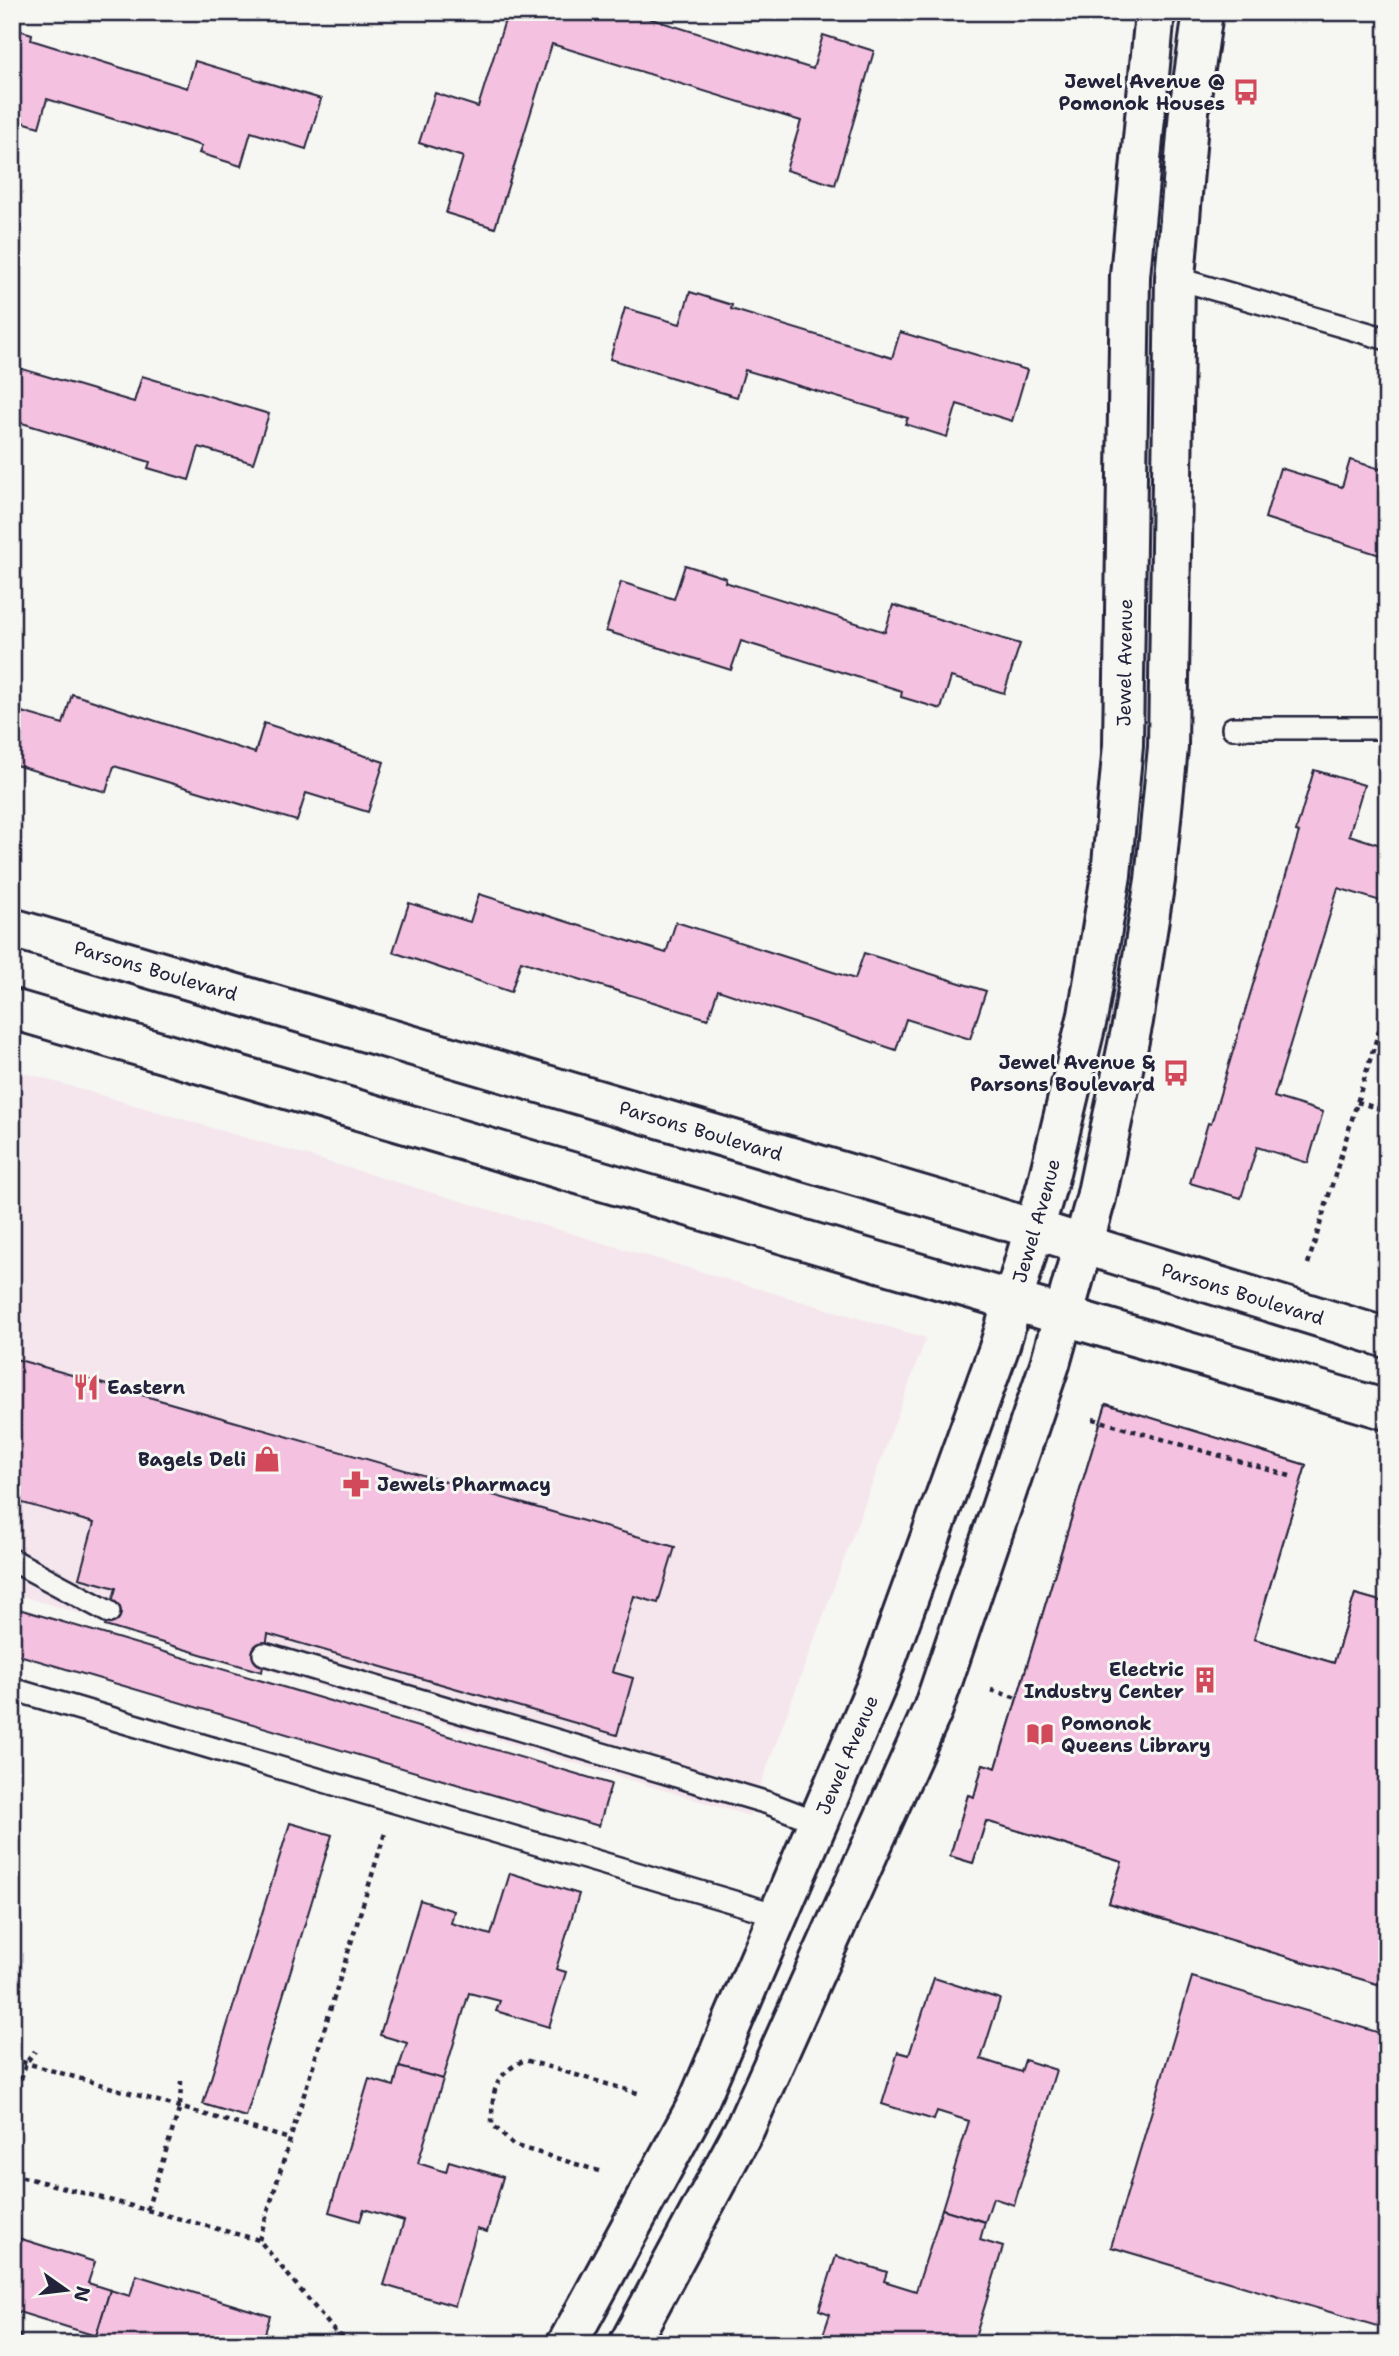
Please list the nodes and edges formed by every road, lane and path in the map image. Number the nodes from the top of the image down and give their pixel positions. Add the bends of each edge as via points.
1 (1155, 12) edge
2 (1203, 12) edge
3 (1175, 278) junction
4 (1387, 340) edge
5 (1233, 728) dead end
6 (1387, 728) edge
7 (12, 928) edge
8 (1387, 1004) edge
9 (12, 1009) edge
10 (1357, 1102) junction
11 (1387, 1111) edge
12 (1034, 1229) junction
13 (1083, 1244) junction
14 (1308, 1264) dead end
15 (1012, 1302) junction
16 (1063, 1317) junction
17 (1387, 1338) edge
18 (1387, 1410) edge
19 (1093, 1419) dead end
20 (1290, 1476) dead end
21 (12, 1560) edge
22 (109, 1612) dead end
23 (264, 1654) dead end
24 (12, 1689) edge
25 (990, 1690) dead end
26 (1017, 1698) dead end
27 (394, 1802) junction
28 (818, 1822) junction
29 (778, 1915) junction
30 (36, 2051) dead end
31 (12, 2059) edge
32 (26, 2063) junction
33 (181, 2081) dead end
34 (641, 2094) dead end
35 (180, 2107) junction
36 (12, 2108) edge
37 (290, 2139) junction
38 (599, 2171) dead end
39 (12, 2175) edge
40 (147, 2210) junction
41 (259, 2240) junction
42 (12, 2326) edge
43 (993, 2334) dead end
44 (26, 2344) edge
45 (368, 2344) edge
46 (567, 2344) edge
47 (629, 2344) edge
48 (1002, 2344) edge

1 - 12 street, Jewel Avenue via 1130,276 1123,745 1111,875 1088,1015
2 - 3 street via 1189,111
3 - 4 lane
3 - 13 street via 1168,747 1155,880 1133,1021
5 - 6 lane
7 - 12 street, Parsons Boulevard
8 - 10 path
9 - 15 street
10 - 11 path
10 - 14 path
12 - 13 street, Parsons Boulevard
12 - 15 street, Jewel Avenue
13 - 16 street
13 - 17 street, Parsons Boulevard
15 - 16 street
15 - 28 street, Jewel Avenue via 878,1682
16 - 18 street
16 - 47 street via 933,1709 745,2128
19 - 20 path
21 - 22 lane
23 - 28 lane via 768,1803
24 - 27 lane
25 - 26 path
27 - 29 lane
27 - 37 path
28 - 29 street, Jewel Avenue
29 - 46 street, Jewel Avenue via 697,2105
30 - 32 path
31 - 32 path
32 - 35 path
32 - 36 path
33 - 35 path
34 - 38 path via 525,2060 506,2069 492,2095 492,2124 513,2145
35 - 37 path
35 - 40 path
37 - 41 path
39 - 40 path
40 - 41 path
41 - 45 path via 338,2335
42 - 44 path
43 - 48 path

